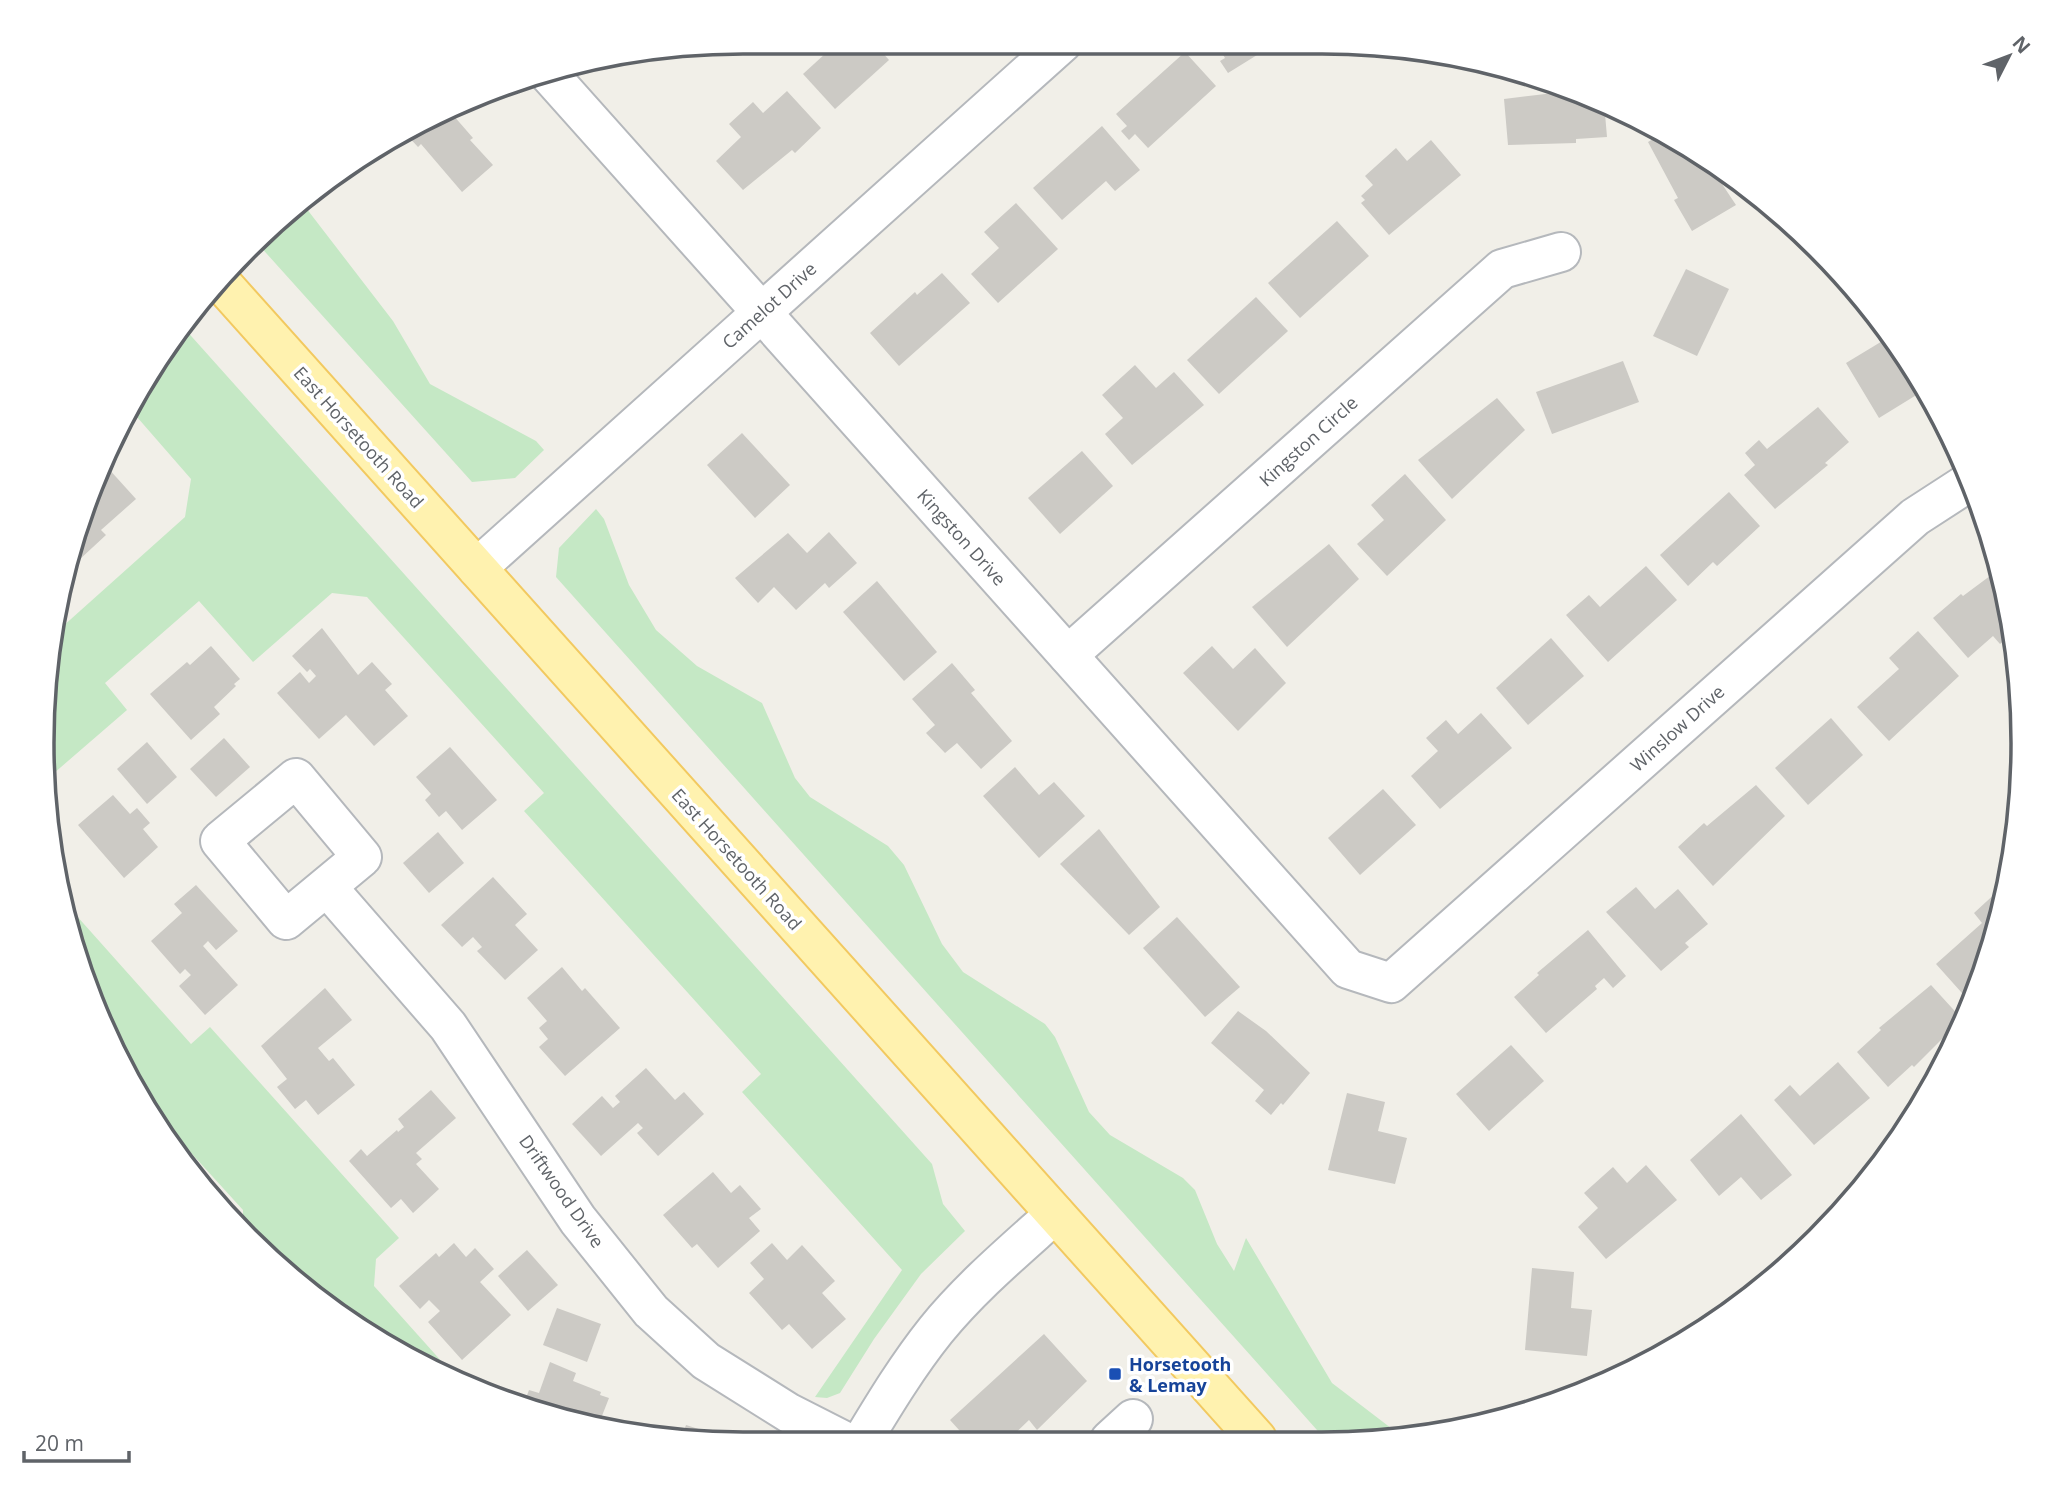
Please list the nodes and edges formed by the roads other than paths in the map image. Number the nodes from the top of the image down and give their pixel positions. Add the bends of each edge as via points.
1 (1050, 54) edge
2 (555, 81) edge
3 (1561, 252) dead end
4 (226, 288) edge
5 (761, 312) junction
6 (1961, 487) edge
7 (477, 568) junction
8 (1068, 655) junction
9 (327, 887) dead end
10 (1391, 983) joint
11 (1055, 1214) junction
12 (826, 1432) edge
13 (867, 1432) edge
14 (1251, 1432) edge

1 - 5 street, Camelot Drive
2 - 5 street, Kingston Drive
3 - 8 street, Kingston Circle via 1502,269
4 - 7 main road, East Horsetooth Road
5 - 7 street, Camelot Drive
5 - 8 street, Kingston Drive
6 - 10 street, Winslow Drive via 1915,517
7 - 11 main road, East Horsetooth Road
8 - 10 street, Kingston Drive via 1348,969
9 - 12 street, Driftwood Drive via 448,1026 578,1220 651,1311 706,1361
11 - 13 street via 985,1277 937,1329
11 - 14 main road, East Horsetooth Road

